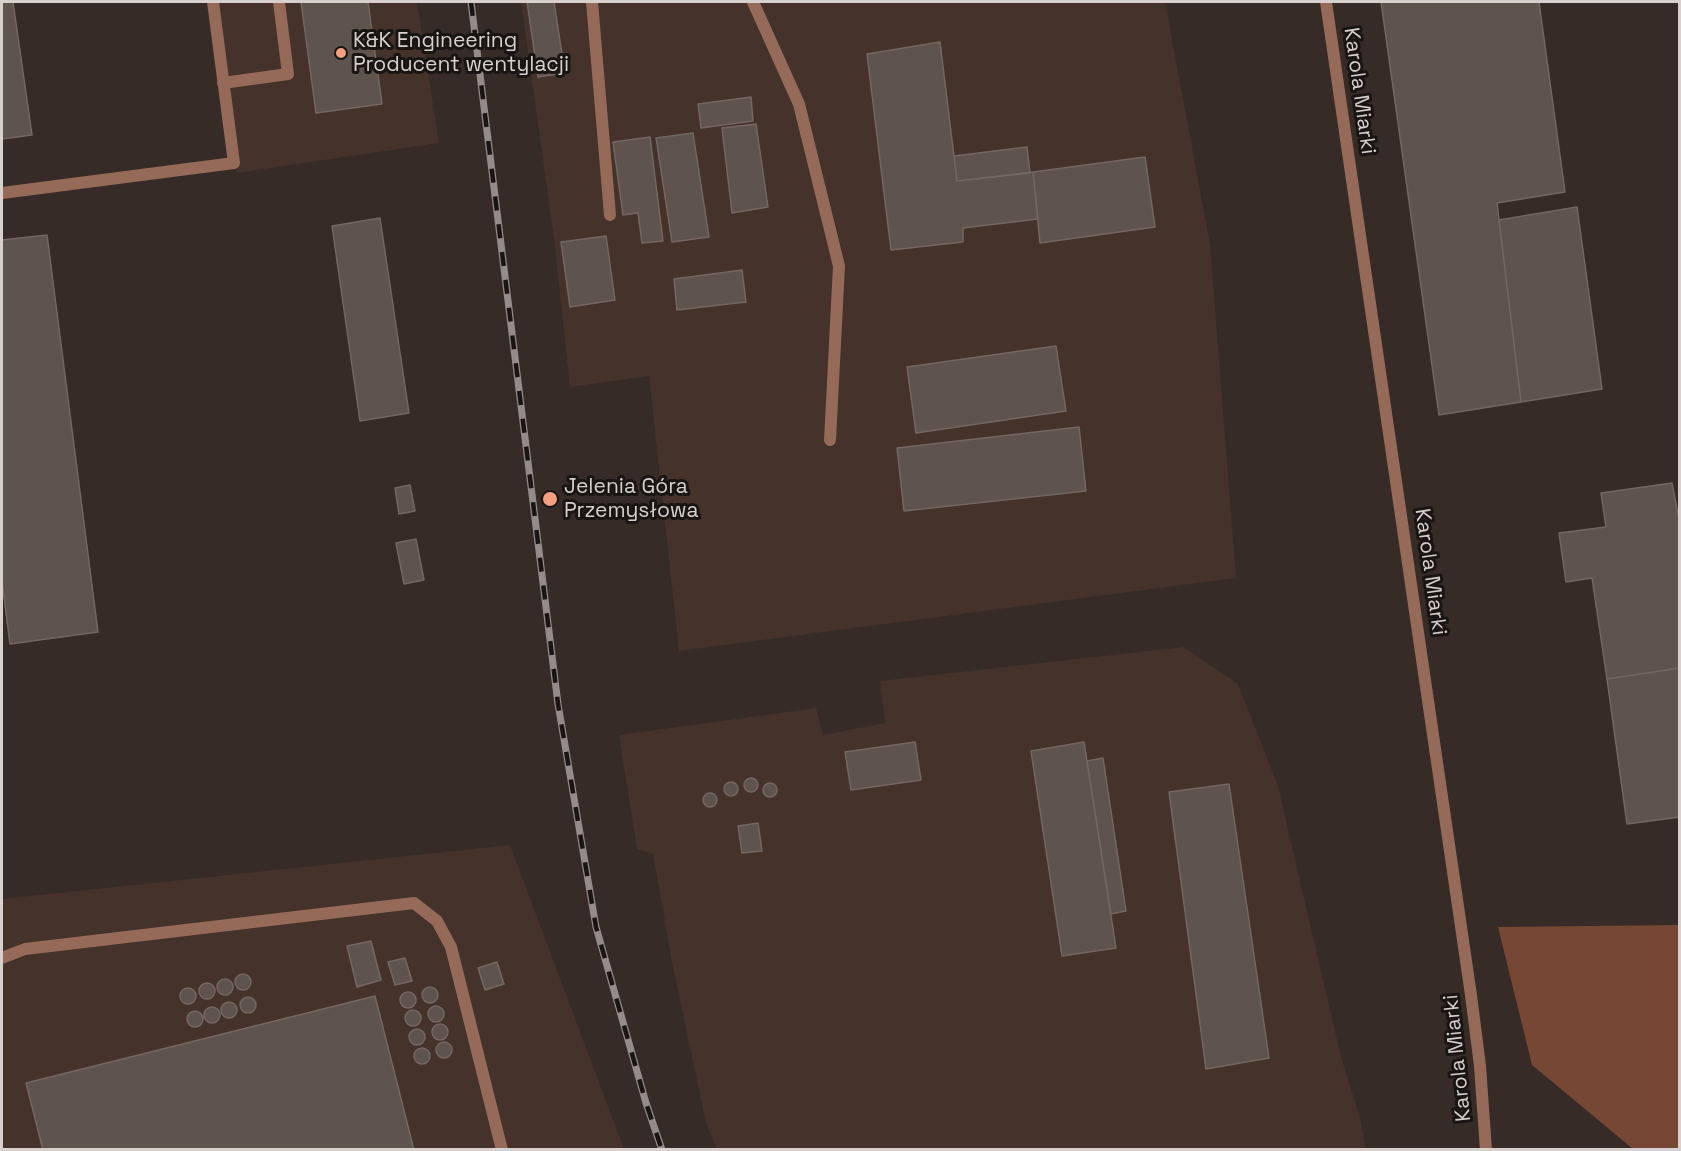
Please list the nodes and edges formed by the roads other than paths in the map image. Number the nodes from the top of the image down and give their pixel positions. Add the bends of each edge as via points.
1 (213, 2) edge
2 (279, 2) edge
3 (592, 2) edge
4 (753, 2) edge
5 (1326, 2) edge
6 (223, 83) junction
7 (2, 193) edge
8 (610, 214) dead end
9 (830, 440) dead end
10 (2, 958) edge
11 (502, 1149) edge
12 (1486, 1149) edge

1 - 6 street
2 - 6 street via 288,74
3 - 8 street
4 - 9 street via 799,104 839,266
5 - 12 street, Karola Miarki via 1471,995
6 - 7 street via 234,163
10 - 11 street via 25,949 414,903 437,921 451,947

